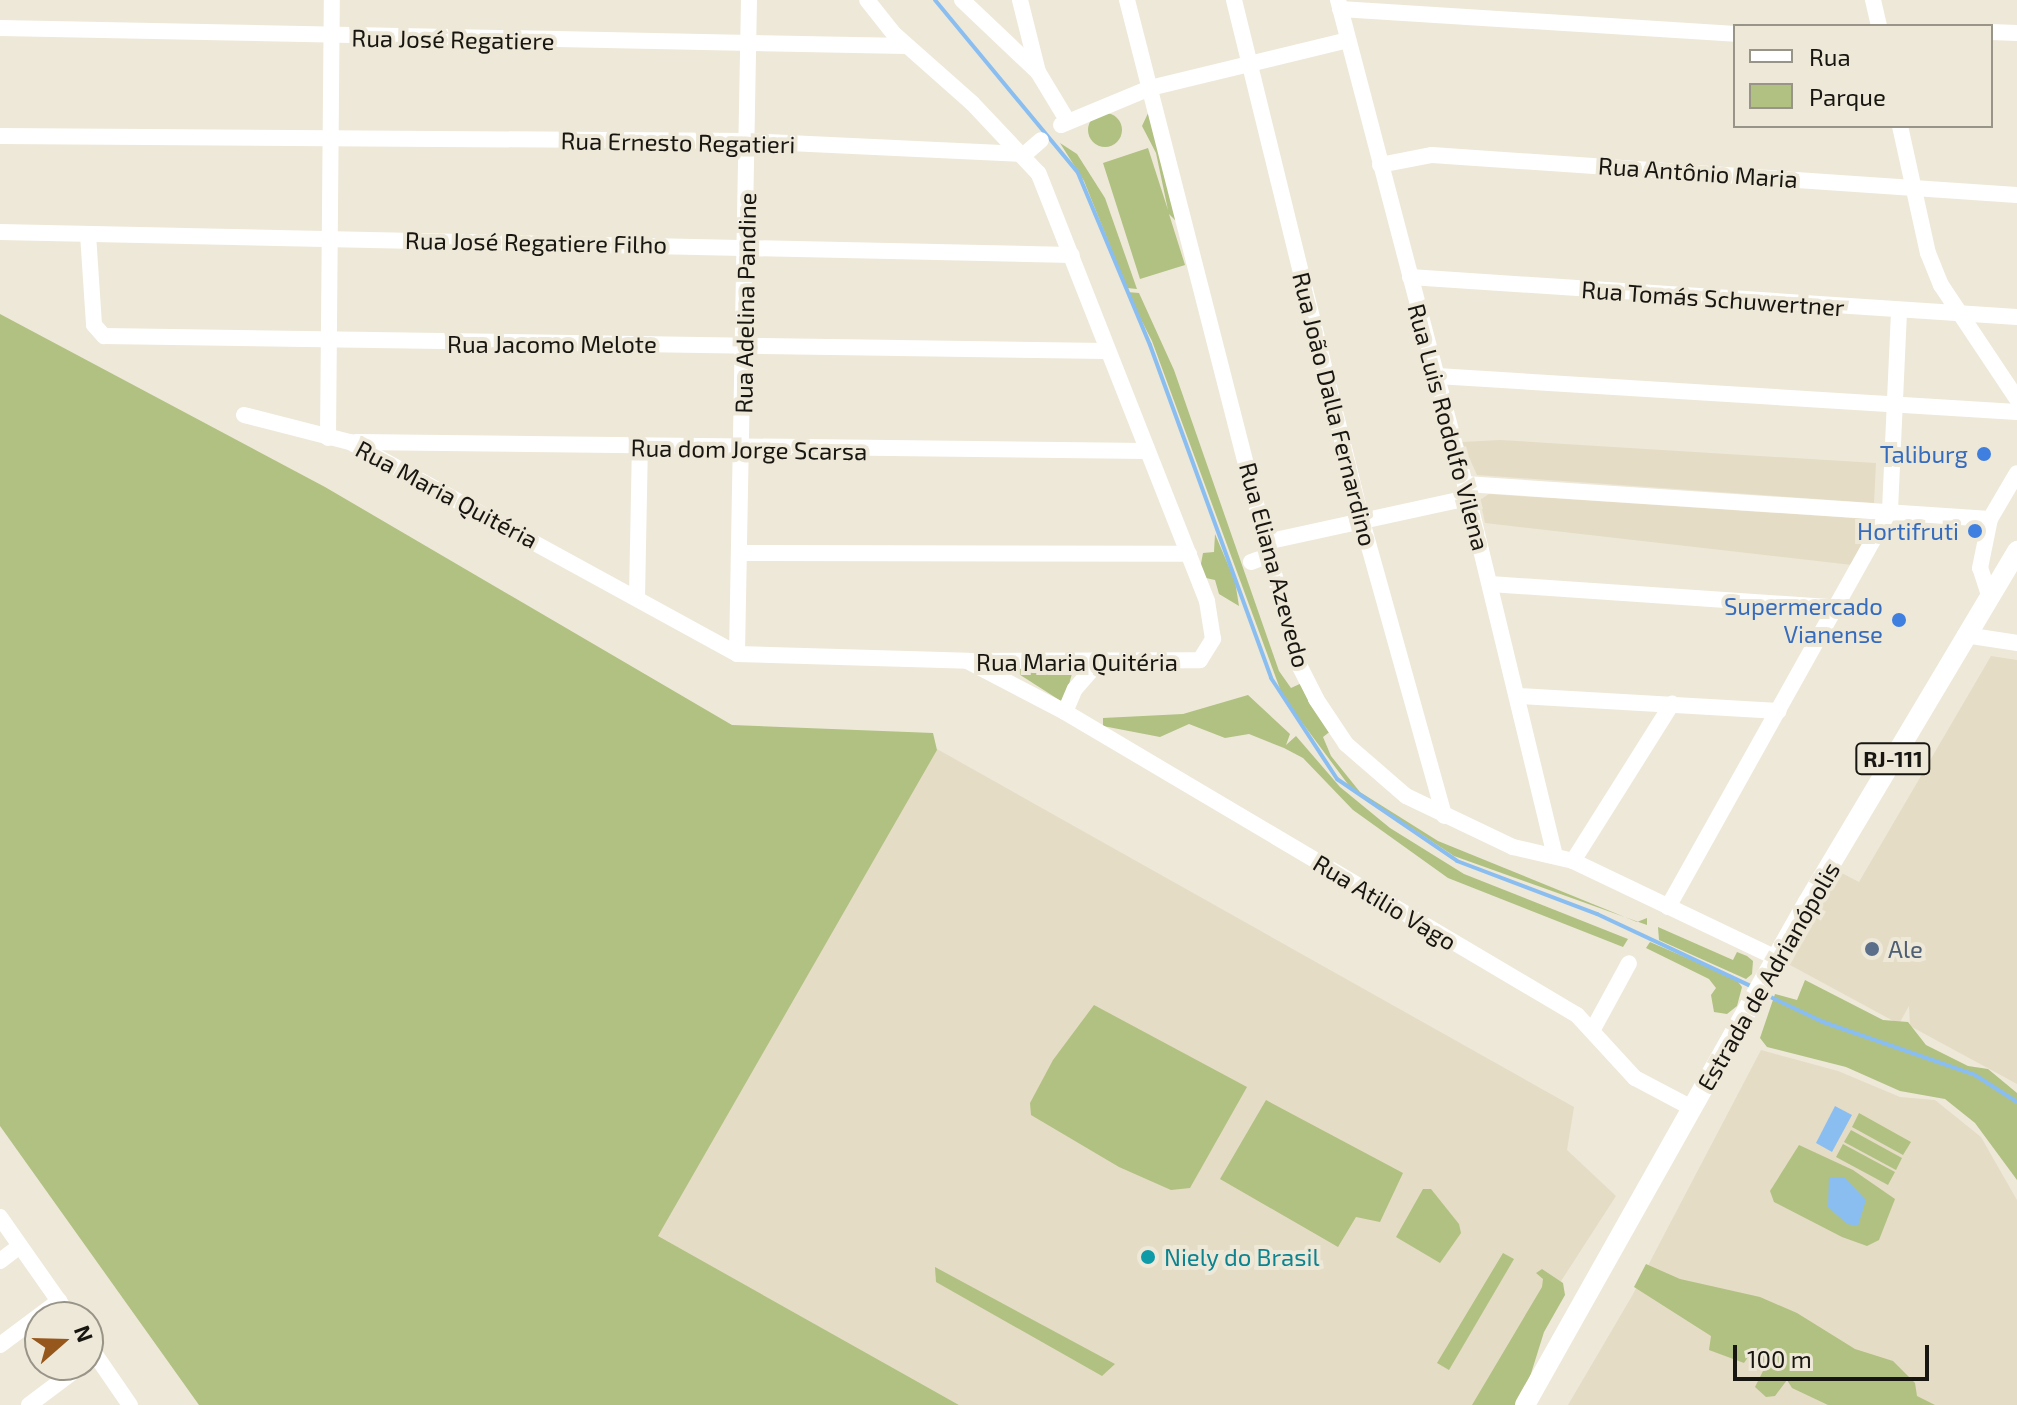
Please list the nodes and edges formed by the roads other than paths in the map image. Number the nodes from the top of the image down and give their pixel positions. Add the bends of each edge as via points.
1 (332, 0) edge
2 (749, 0) edge
3 (867, 0) edge
4 (962, 0) edge
5 (1020, 0) edge
6 (1127, 0) edge
7 (1234, 0) edge
8 (1873, 0) edge
9 (1339, 4) edge
10 (1879, 24) edge
11 (0, 28) edge
12 (1993, 32) edge
13 (2017, 33) edge
14 (1733, 34) edge
15 (332, 37) junction
16 (1348, 40) junction
17 (749, 44) junction
18 (907, 46) junction
19 (1251, 62) junction
20 (1038, 72) junction
21 (1150, 88) junction
22 (1900, 128) edge
23 (0, 136) edge
24 (332, 140) junction
25 (1041, 140) dead end
26 (748, 141) junction
27 (1025, 154) junction
28 (1380, 165) junction
29 (1914, 189) junction
30 (2017, 195) edge
31 (0, 232) edge
32 (88, 234) junction
33 (332, 238) junction
34 (746, 247) junction
35 (1072, 255) junction
36 (1410, 277) junction
37 (1899, 312) junction
38 (1962, 316) junction
39 (2017, 317) edge
40 (332, 343) junction
41 (744, 346) junction
42 (1106, 351) junction
43 (1437, 376) junction
44 (2017, 399) edge
45 (1895, 407) junction
46 (2017, 412) edge
47 (244, 415) dead end
48 (328, 438) junction
49 (350, 442) junction
50 (640, 448) junction
51 (741, 450) junction
52 (1147, 451) junction
53 (2017, 473) edge
54 (1466, 491) junction
55 (1890, 510) junction
56 (1990, 519) junction
57 (1363, 525) junction
58 (1268, 548) junction
59 (2017, 551) edge
60 (739, 553) junction
61 (1189, 554) junction
62 (1251, 562) dead end
63 (1490, 584) junction
64 (1989, 595) junction
65 (637, 598) junction
66 (1839, 608) junction
67 (1965, 635) junction
68 (2017, 643) edge
69 (737, 654) junction
70 (1100, 660) junction
71 (968, 661) junction
72 (1518, 696) junction
73 (1672, 704) junction
74 (1779, 711) junction
75 (1065, 712) junction
76 (1444, 816) junction
77 (1555, 856) junction
78 (1573, 861) junction
79 (1668, 907) junction
80 (1629, 963) dead end
81 (1773, 964) junction
82 (1592, 1031) junction
83 (1692, 1108) junction
84 (0, 1217) edge
85 (20, 1246) junction
86 (0, 1261) edge
87 (59, 1301) edge
88 (24, 1327) edge
89 (0, 1345) edge
90 (104, 1375) edge
91 (58, 1381) edge
92 (29, 1405) edge
93 (130, 1405) edge
94 (1525, 1405) edge

1 - 15 street
2 - 17 street, Rua Adelina Pandine
3 - 18 street, Rua Maria Quitéria
4 - 20 street
5 - 20 street
6 - 21 street, Rua Eliana Azevedo
7 - 19 street, Rua João Dalla Fernardino
8 - 10 street
9 - 14 street
9 - 16 street, Rua Luis Rodolfo Vilena
11 - 15 street, Rua José Regatiere
12 - 13 street
15 - 17 street, Rua José Regatiere
15 - 24 street
16 - 19 street
16 - 28 street, Rua Luis Rodolfo Vilena
17 - 18 street, Rua José Regatiere
17 - 26 street, Rua Adelina Pandine
18 - 27 street, Rua Maria Quitéria
19 - 21 street
19 - 57 street, Rua João Dalla Fernardino
20 - 21 street via 1064,123
21 - 58 street, Rua Eliana Azevedo
22 - 29 street
23 - 24 street, Rua Ernesto Regatieri
24 - 26 street, Rua Ernesto Regatieri
24 - 33 street
25 - 27 street
26 - 27 street, Rua Ernesto Regatieri
26 - 34 street, Rua Adelina Pandine
27 - 35 street, Rua Maria Quitéria
28 - 29 street, Rua Antônio Maria via 1432,155
28 - 36 street, Rua Luis Rodolfo Vilena
29 - 30 street, Rua Antônio Maria
29 - 38 street via 1928,253
31 - 32 street, Rua José Regatiere Filho
32 - 33 street, Rua José Regatiere Filho
32 - 40 street, Rua Jacomo Melote via 94,325 104,336
33 - 34 street, Rua José Regatiere Filho
33 - 40 street
34 - 35 street, Rua José Regatiere Filho
34 - 41 street, Rua Adelina Pandine
35 - 42 street, Rua Maria Quitéria
36 - 37 street, Rua Tomás Schuwertner
36 - 43 street, Rua Luis Rodolfo Vilena
37 - 38 street, Rua Tomás Schuwertner
37 - 45 street
38 - 39 street, Rua Tomás Schuwertner
38 - 44 street
40 - 41 street, Rua Jacomo Melote
40 - 48 street
41 - 42 street, Rua Jacomo Melote
41 - 51 street, Rua Adelina Pandine
42 - 52 street, Rua Maria Quitéria
43 - 45 street
43 - 54 street, Rua Luis Rodolfo Vilena
45 - 46 street
45 - 55 street
47 - 48 street, Rua Maria Quitéria
48 - 49 street, Rua Maria Quitéria
49 - 50 street, Rua dom Jorge Scarsa
49 - 65 street, Rua Maria Quitéria
50 - 51 street, Rua dom Jorge Scarsa
50 - 65 street
51 - 52 street, Rua dom Jorge Scarsa
51 - 60 street, Rua Adelina Pandine
52 - 61 street, Rua Maria Quitéria
53 - 56 street
54 - 55 street
54 - 57 street
54 - 63 street, Rua Luis Rodolfo Vilena
55 - 56 street
55 - 66 street
56 - 64 street via 1980,568
57 - 58 street
57 - 76 street, Rua João Dalla Fernardino
58 - 62 street
58 - 76 street, Rua Eliana Azevedo via 1299,665 1316,699 1373,772
59 - 64 main road, Estrada de Adrianópolis / RJ-111
60 - 61 street
60 - 69 street, Rua Adelina Pandine
61 - 70 street, Rua Maria Quitéria via 1215,626 1209,651 1189,663
63 - 66 street
63 - 72 street, Rua Luis Rodolfo Vilena
64 - 67 main road, Estrada de Adrianópolis / RJ-111
65 - 69 street, Rua Maria Quitéria
66 - 74 street
67 - 68 street
67 - 81 main road, Estrada de Adrianópolis / RJ-111
69 - 71 street, Rua Maria Quitéria
70 - 71 street, Rua Maria Quitéria
70 - 75 street via 1080,681
71 - 75 street, Rua Atilio Vago
72 - 73 street
72 - 77 street, Rua Luis Rodolfo Vilena
73 - 74 street
73 - 78 street
74 - 79 street
75 - 82 street, Rua Atilio Vago via 1577,1015
76 - 77 street, Rua Eliana Azevedo via 1513,847
77 - 78 street, Rua Eliana Azevedo
78 - 79 street, Rua Eliana Azevedo
79 - 81 street, Rua Eliana Azevedo
80 - 82 street
81 - 83 main road, Estrada de Adrianópolis / RJ-111
82 - 83 street, Rua Atilio Vago via 1635,1078
83 - 94 main road, Estrada de Adrianópolis / RJ-111
84 - 85 street
85 - 86 street
85 - 87 street
88 - 89 street
90 - 93 street
91 - 92 street

